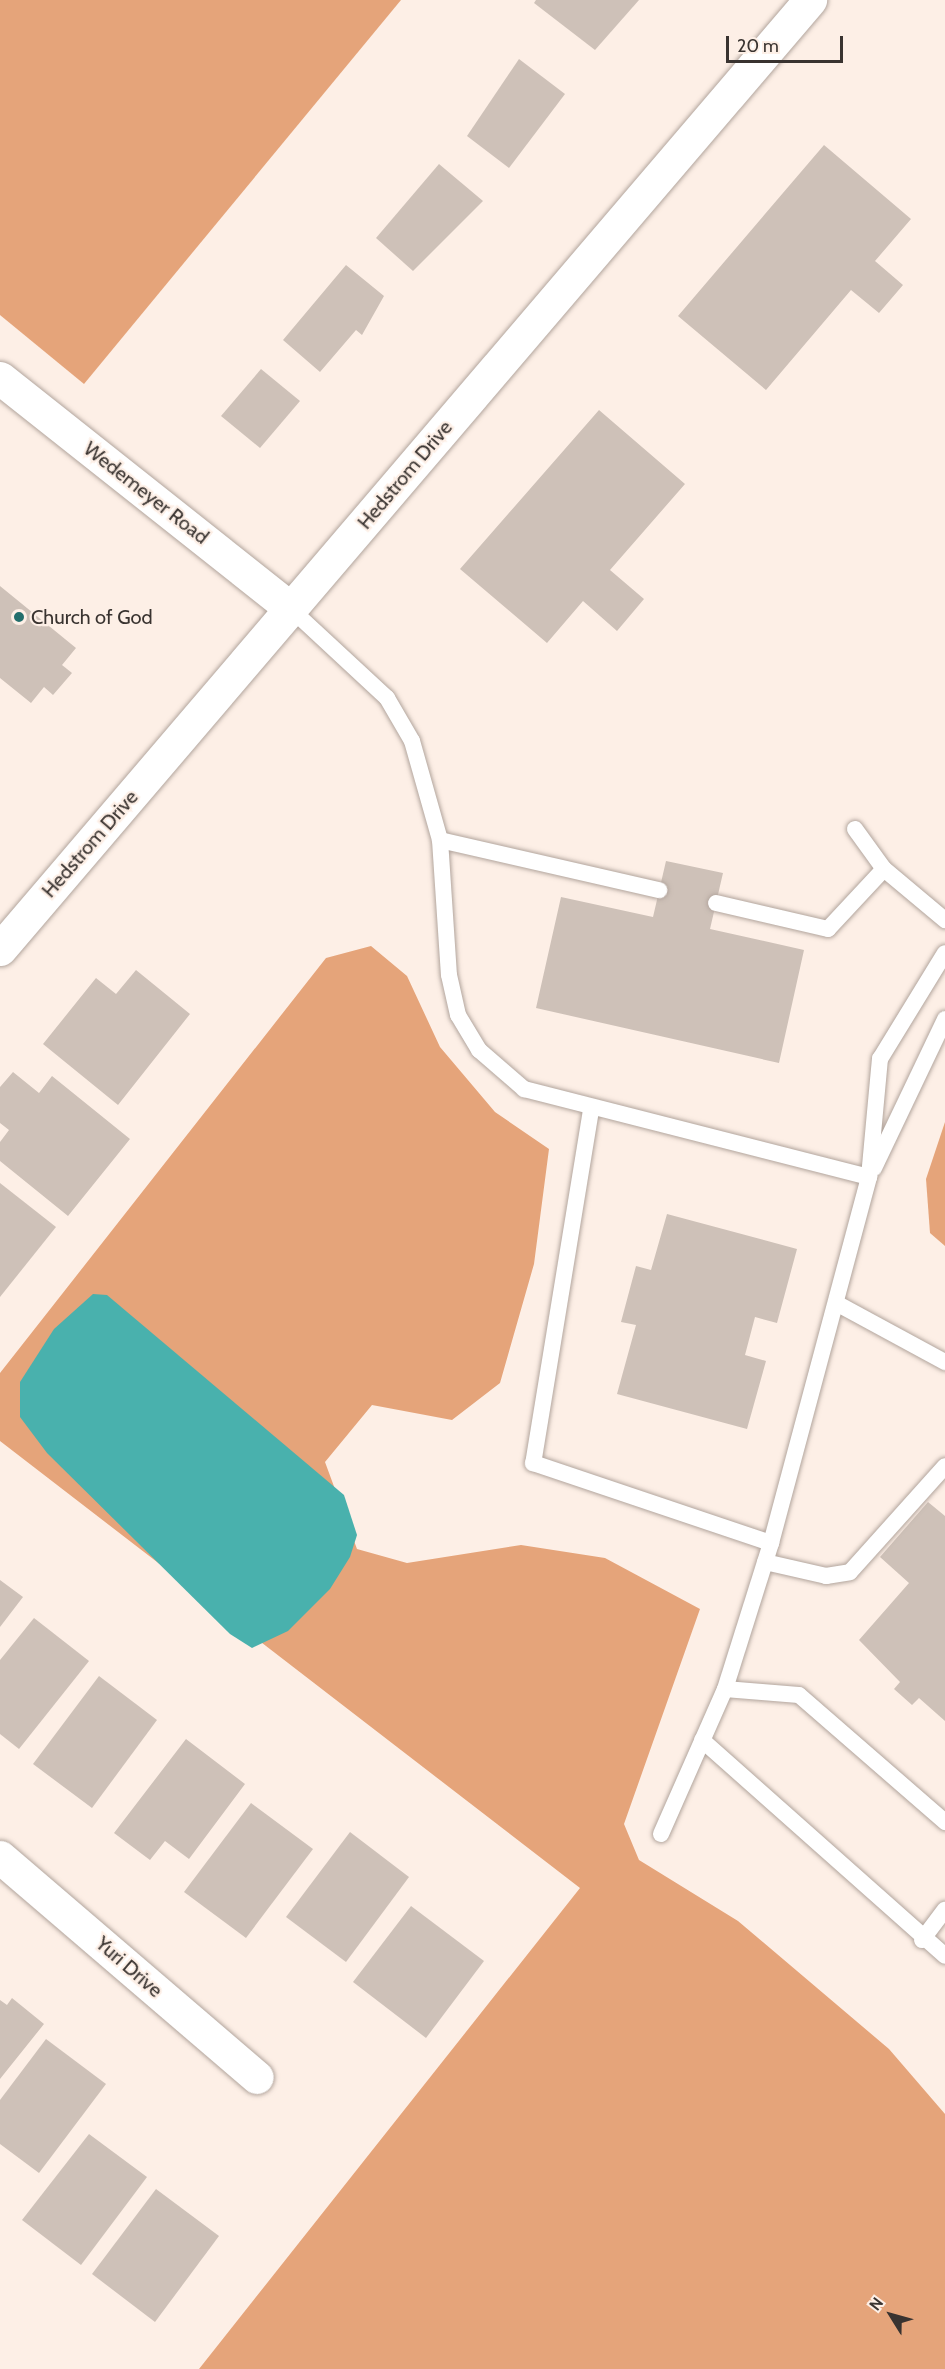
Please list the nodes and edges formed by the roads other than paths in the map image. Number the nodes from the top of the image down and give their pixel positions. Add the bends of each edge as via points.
1 (810, 0) edge
2 (0, 378) edge
3 (291, 609) junction
4 (855, 829) dead end
5 (440, 840) junction
6 (884, 869) junction
7 (659, 890) dead end
8 (716, 903) dead end
9 (945, 920) edge
10 (0, 949) edge
11 (945, 953) edge
12 (945, 1019) edge
13 (591, 1110) junction
14 (869, 1177) junction
15 (838, 1304) junction
16 (945, 1362) edge
17 (945, 1466) edge
18 (771, 1543) junction
19 (765, 1562) junction
20 (725, 1689) junction
21 (702, 1740) junction
22 (945, 1822) edge
23 (661, 1834) dead end
24 (0, 1857) edge
25 (945, 1910) edge
26 (922, 1940) junction
27 (945, 1956) edge
28 (257, 2077) dead end

1 - 3 street, Hedstrom Drive
2 - 3 street, Wedemeyer Road
3 - 5 lane via 387,699 412,741
3 - 10 street, Hedstrom Drive
4 - 6 lane
5 - 7 lane
5 - 13 lane via 449,975 458,1015 479,1050 524,1089
6 - 8 lane via 828,929
6 - 9 lane
11 - 14 lane via 880,1059
12 - 14 lane
13 - 14 lane
13 - 18 lane via 533,1463
14 - 15 lane
15 - 16 lane
15 - 18 lane
17 - 19 lane via 850,1572 826,1576
18 - 19 lane
19 - 20 lane
20 - 21 lane
20 - 22 lane via 799,1695
21 - 23 lane
21 - 26 lane
24 - 28 street, Yuri Drive
25 - 26 lane
26 - 27 lane

